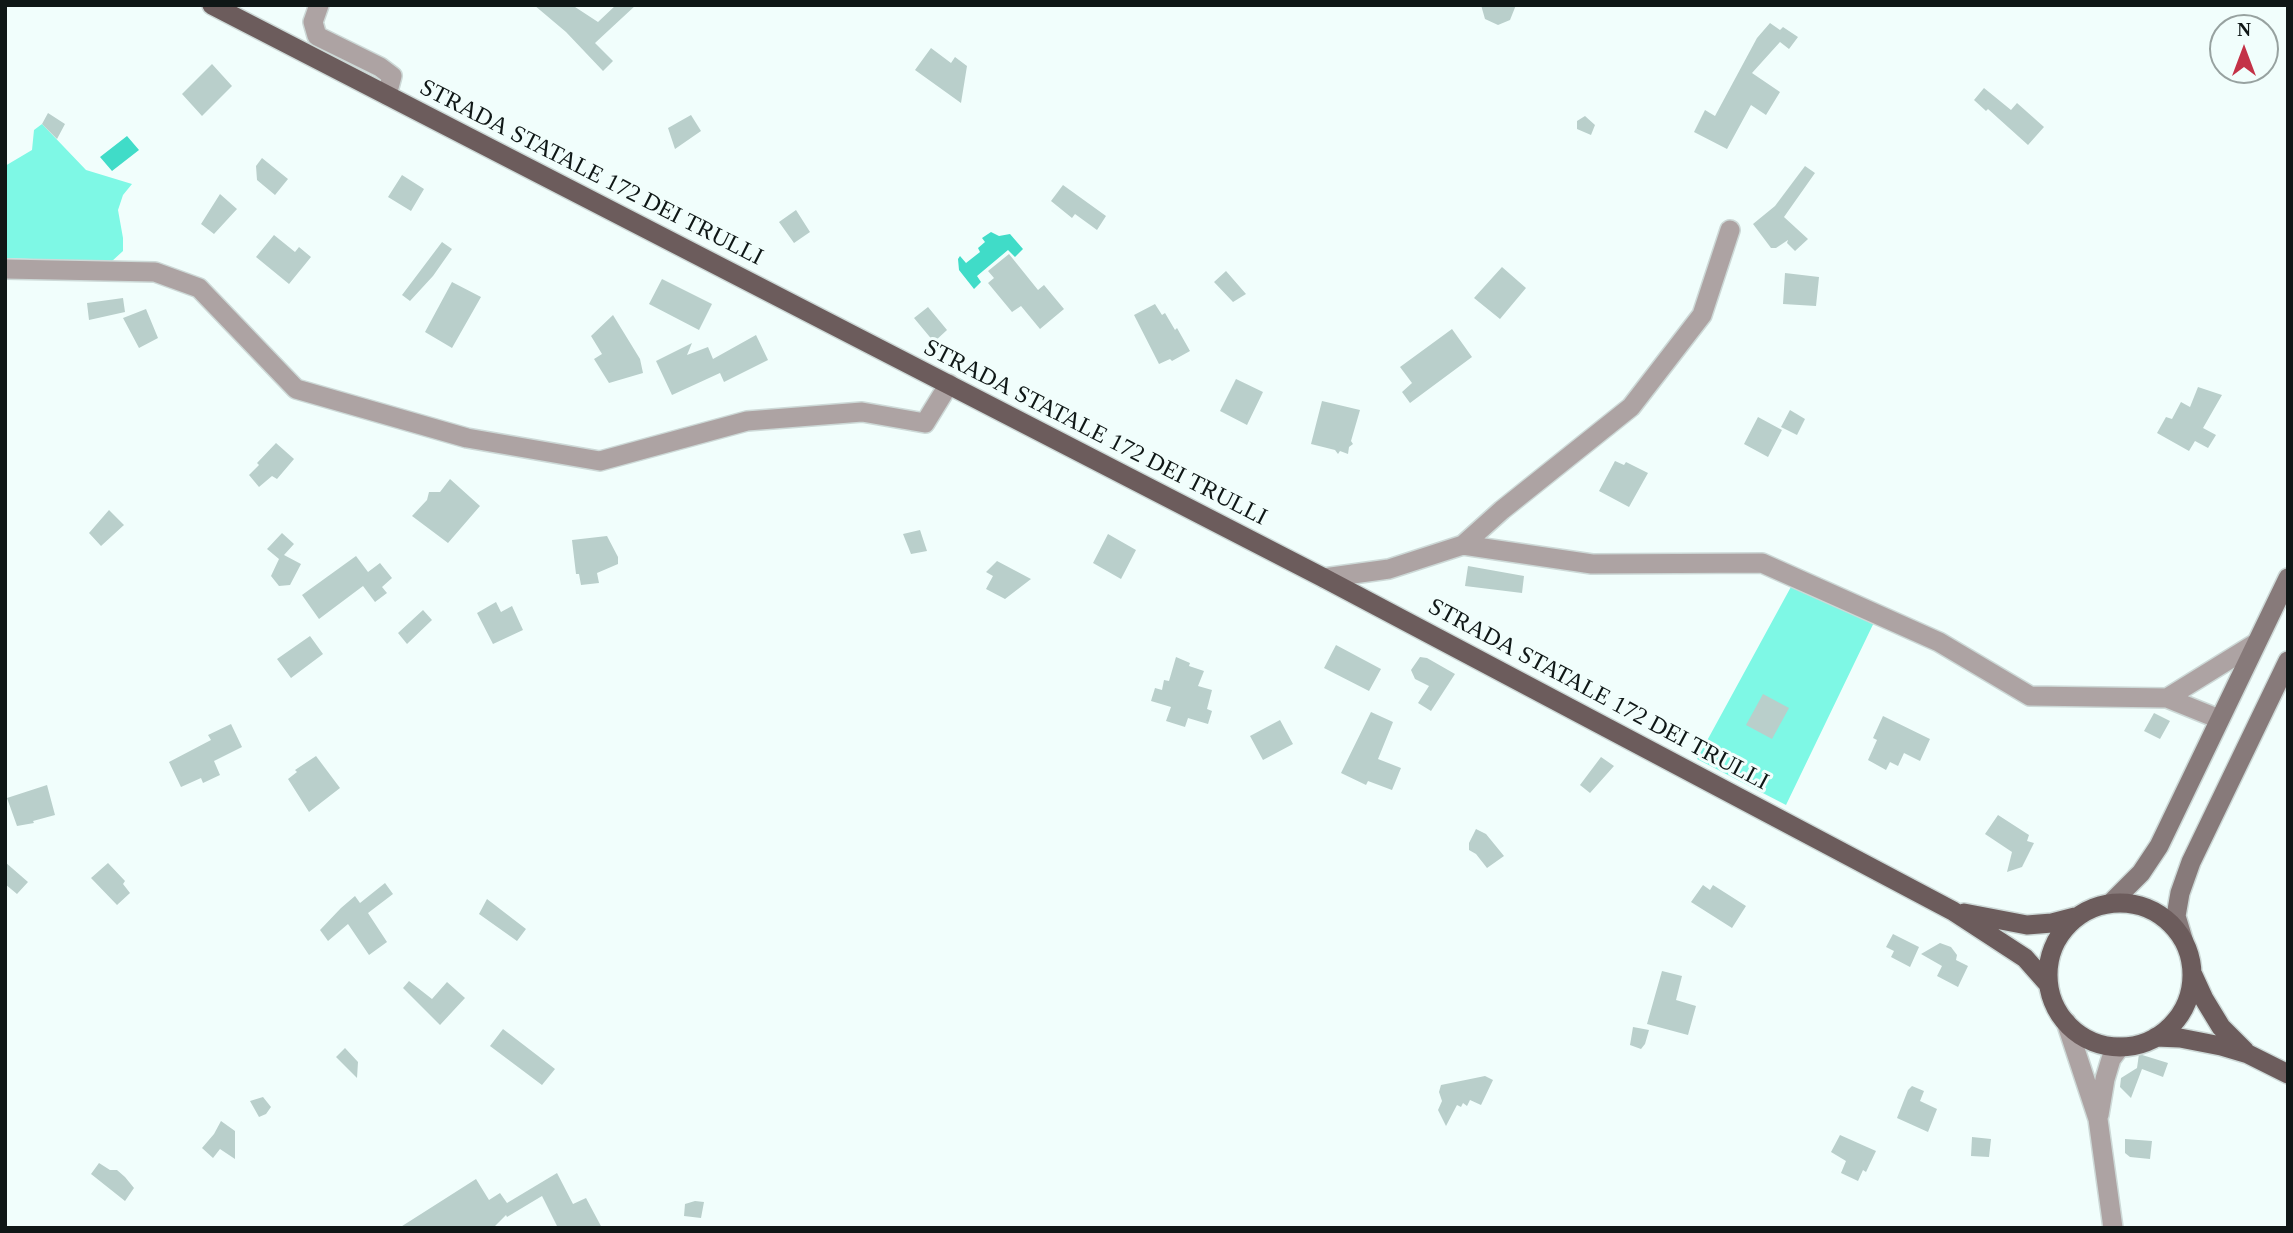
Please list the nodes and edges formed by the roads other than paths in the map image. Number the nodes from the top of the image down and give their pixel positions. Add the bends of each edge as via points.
1 (212, 5) edge
2 (319, 5) edge
3 (387, 95) junction
4 (1730, 230) dead end
5 (5, 269) edge
6 (949, 384) junction
7 (1463, 545) junction
8 (1324, 578) junction
9 (2288, 578) edge
10 (2256, 643) junction
11 (2288, 660) edge
12 (2167, 698) junction
13 (2219, 719) junction
14 (2111, 903) junction
15 (1953, 911) junction
16 (2078, 916) junction
17 (2183, 939) junction
18 (2193, 975) junction
19 (2048, 984) junction
20 (2066, 1022) junction
21 (2157, 1037) junction
22 (2120, 1047) junction
23 (2248, 1054) junction
24 (2288, 1074) edge
25 (2098, 1119) junction
26 (2113, 1228) edge

1 - 3 main road, STRADA STATALE 172 DEI TRULLI
2 - 3 street via 313,22 317,36 392,76
3 - 6 main road, STRADA STATALE 172 DEI TRULLI
4 - 7 street via 1702,316 1631,407
5 - 6 street via 155,272 199,288 296,389 467,438 600,461 747,421 862,412 925,424
6 - 8 main road, STRADA STATALE 172 DEI TRULLI
7 - 8 street via 1389,569
7 - 12 street via 1592,564 1762,563 1939,642 2030,696
8 - 15 main road, STRADA STATALE 172 DEI TRULLI
9 - 10 main road
10 - 12 street
10 - 13 main road
11 - 17 main road via 2191,862 2176,916
12 - 13 street
13 - 14 main road via 2159,846 2141,873
14 - 16 main road
14 - 17 main road via 2132,903 2152,910 2170,922
15 - 16 main road, STRADA STATALE 172 DEI TRULLI via 2026,925
15 - 19 main road, STRADA STATALE 172 DEI TRULLI via 2025,958
16 - 19 main road via 2053,947
17 - 18 main road
18 - 21 main road via 2189,1000 2176,1021
18 - 23 main road via 2221,1027
19 - 20 main road via 2054,1005
20 - 22 main road via 2090,1041
20 - 25 street
21 - 22 main road
21 - 23 main road via 2204,1042
22 - 25 street via 2111,1059
23 - 24 main road
25 - 26 street

